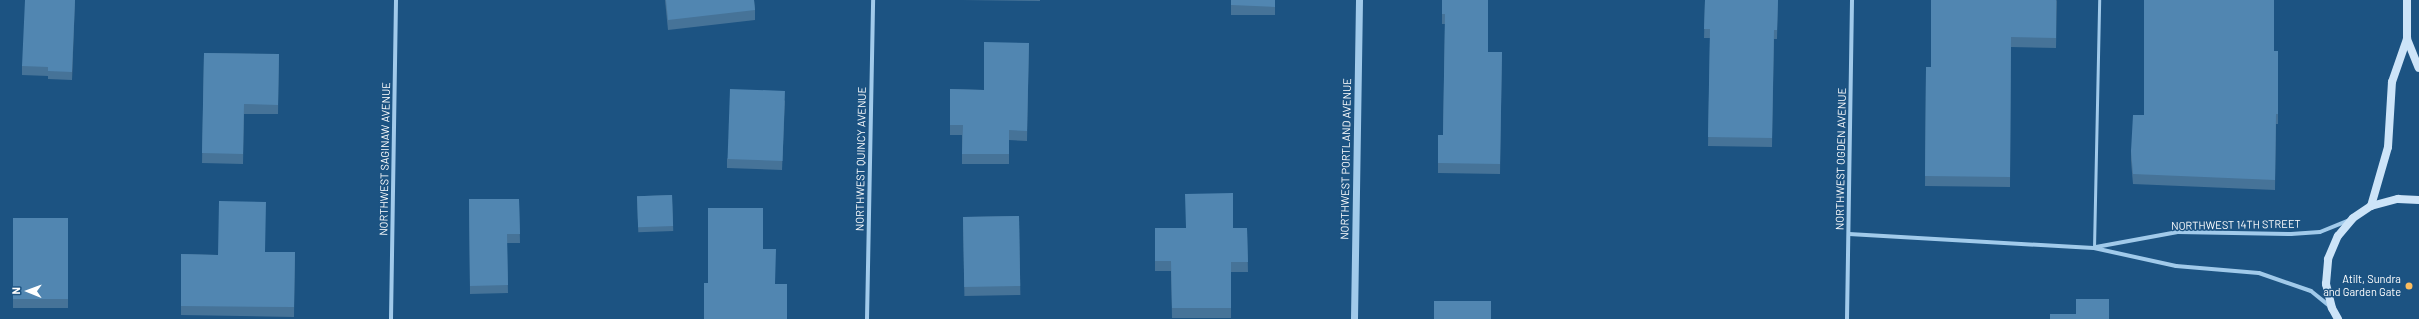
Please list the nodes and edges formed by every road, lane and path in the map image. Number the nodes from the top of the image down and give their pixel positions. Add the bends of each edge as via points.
1 (396, 0) edge
2 (873, 0) edge
3 (1359, 0) edge
4 (1852, 0) edge
5 (2099, 0) edge
6 (2407, 0) edge
7 (2406, 40) junction
8 (2419, 68) edge
9 (2419, 200) edge
10 (2371, 206) junction
11 (2352, 218) junction
12 (1849, 234) junction
13 (2094, 248) junction
14 (2332, 308) junction
15 (391, 319) edge
16 (867, 319) edge
17 (1354, 319) edge
18 (1847, 319) edge
19 (2338, 319) edge

1 - 15 street, NORTHWEST SAGINAW AVENUE
2 - 16 street, NORTHWEST QUINCY AVENUE
3 - 17 street, NORTHWEST PORTLAND AVENUE
4 - 12 street, NORTHWEST OGDEN AVENUE
5 - 13 lane
6 - 7 main road
7 - 8 main road
7 - 10 main road via 2392,82 2388,147
9 - 10 main road via 2398,199
10 - 11 main road
11 - 13 street, NORTHWEST 14TH STREET via 2320,232 2178,232
11 - 14 main road via 2338,236 2328,259 2326,284
12 - 13 street, NORTHWEST 14TH STREET
12 - 18 street, NORTHWEST OGDEN AVENUE
13 - 14 street, NORTHWEST 14TH STREET via 2176,266 2259,273 2311,292
14 - 19 main road

